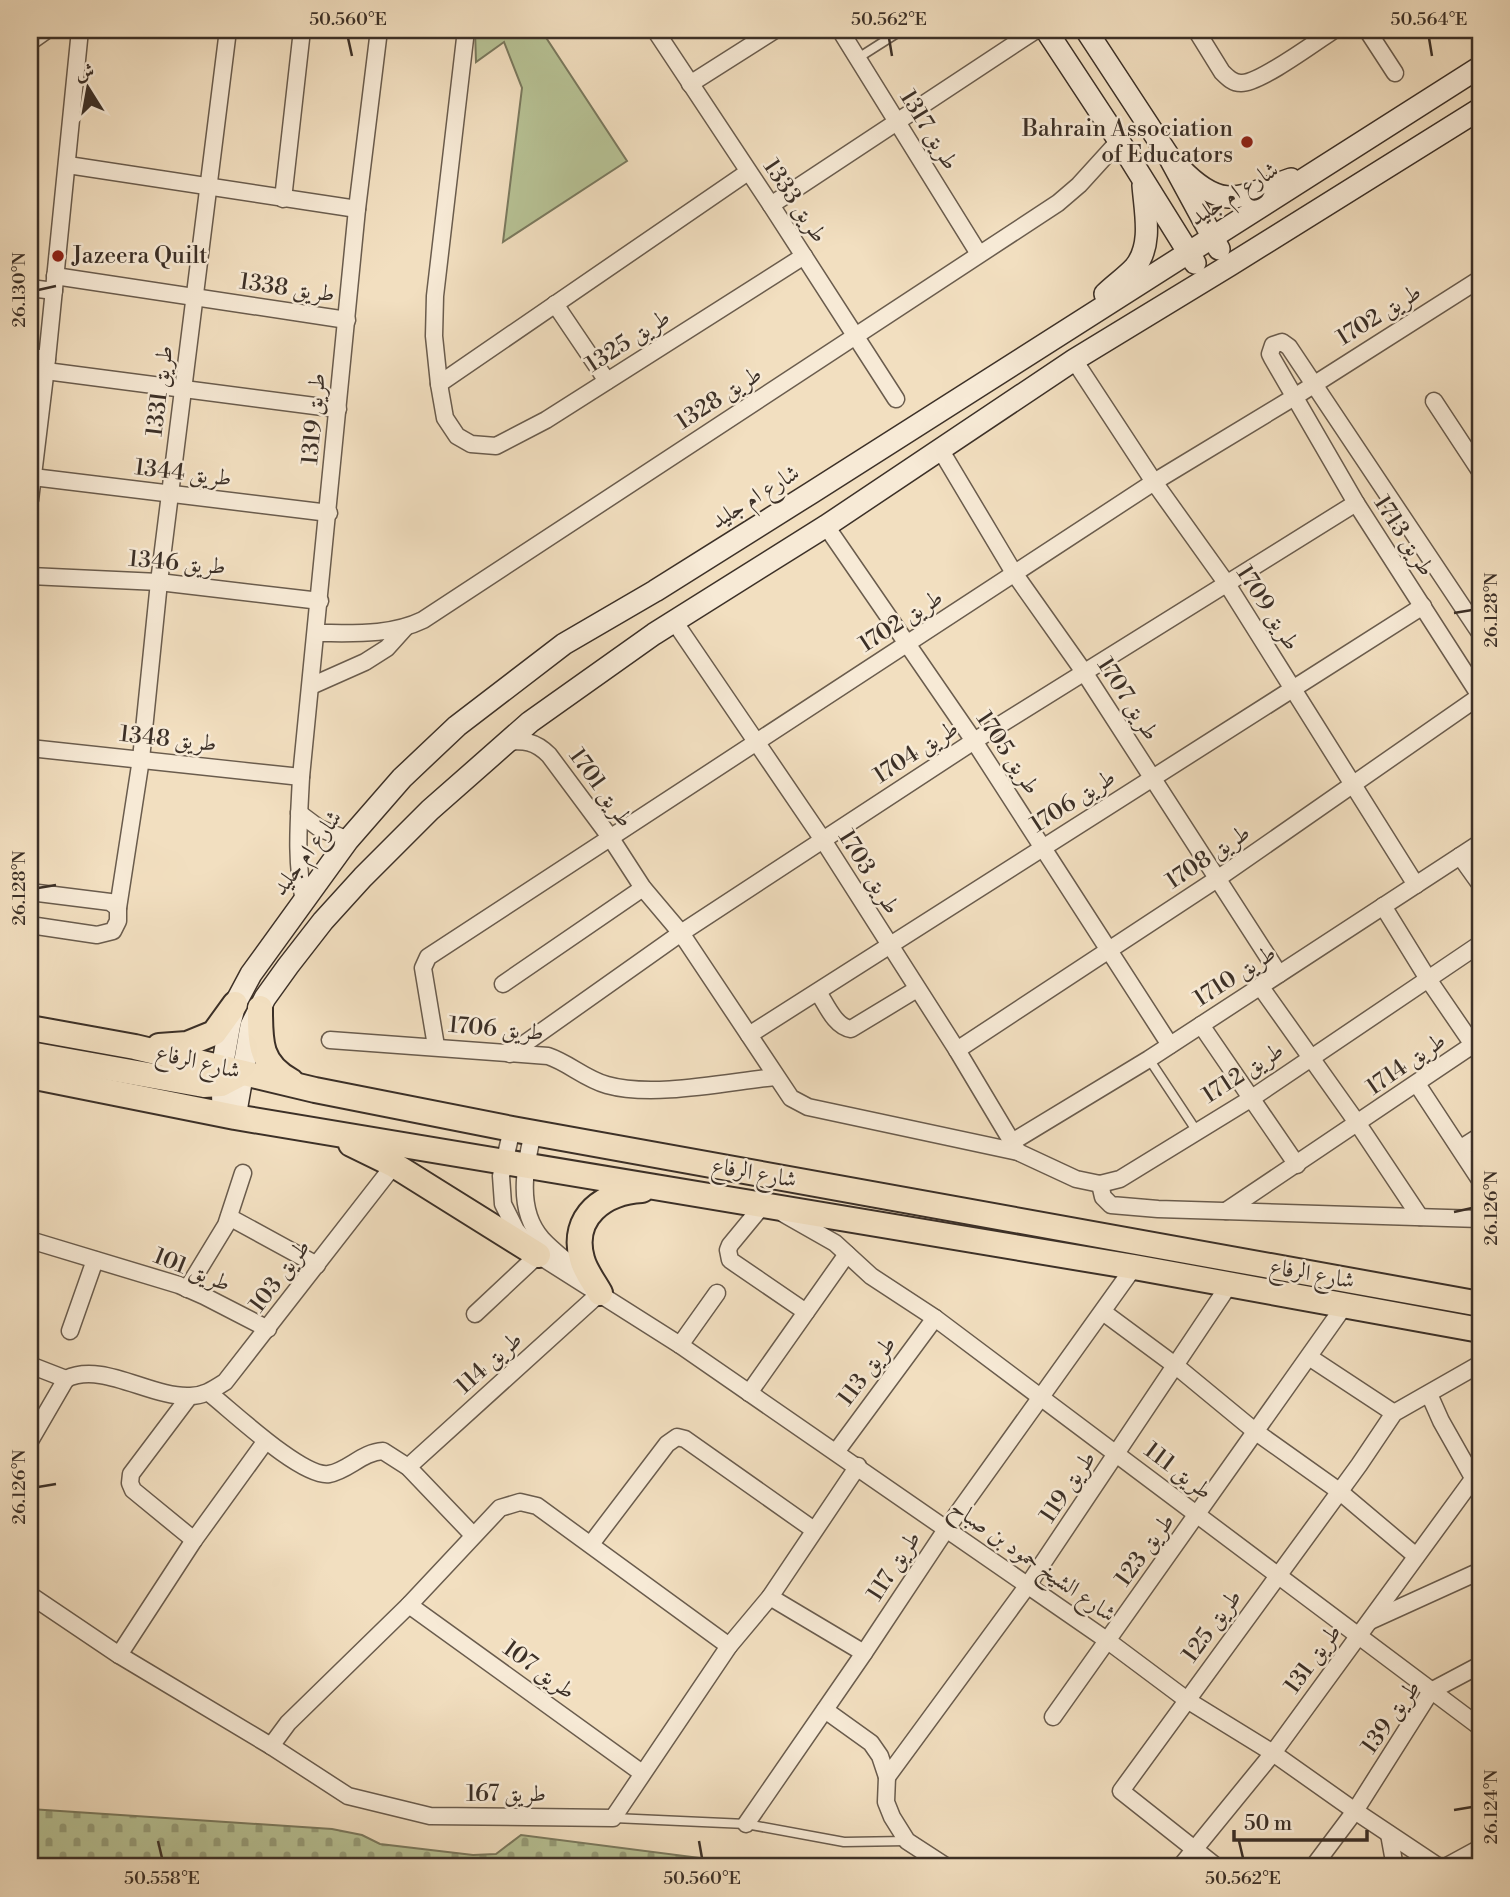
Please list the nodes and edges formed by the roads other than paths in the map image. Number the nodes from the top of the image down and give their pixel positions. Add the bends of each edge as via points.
1 (47, 30) edge
2 (80, 30) edge
3 (229, 30) edge
4 (302, 30) edge
5 (379, 30) edge
6 (466, 30) edge
7 (655, 30) edge
8 (775, 30) edge
9 (840, 30) edge
10 (902, 30) edge
11 (1036, 30) edge
12 (1045, 30) edge
13 (1086, 30) edge
14 (1196, 30) edge
15 (1334, 30) edge
16 (1367, 30) edge
17 (30, 42) edge
18 (858, 58) junction
19 (1480, 67) edge
20 (1395, 73) dead end
21 (690, 84) junction
22 (1480, 109) edge
23 (897, 122) junction
24 (1119, 141) junction
25 (1168, 155) junction
26 (68, 164) junction
27 (1326, 168) junction
28 (748, 172) junction
29 (1143, 179) junction
30 (210, 187) junction
31 (283, 199) junction
32 (772, 205) junction
33 (357, 209) junction
34 (1212, 239) junction
35 (1189, 253) junction
36 (979, 254) junction
37 (804, 256) junction
38 (1230, 265) junction
39 (1480, 279) edge
40 (1204, 281) junction
41 (55, 283) junction
42 (30, 288) edge
43 (196, 298) junction
44 (555, 304) junction
45 (347, 320) junction
46 (856, 335) junction
47 (1056, 336) junction
48 (30, 357) edge
49 (1074, 360) junction
50 (47, 365) junction
51 (607, 381) junction
52 (1314, 383) junction
53 (439, 384) junction
54 (183, 391) junction
55 (1296, 396) junction
56 (896, 399) dead end
57 (1434, 401) dead end
58 (338, 409) junction
59 (34, 424) edge
60 (940, 449) junction
61 (1480, 471) edge
62 (33, 477) junction
63 (1154, 482) junction
64 (170, 494) junction
65 (30, 495) edge
66 (30, 500) edge
67 (1356, 503) junction
68 (328, 513) junction
69 (826, 526) junction
70 (1014, 573) junction
71 (30, 576) edge
72 (159, 582) junction
73 (1227, 584) junction
74 (320, 601) junction
75 (1423, 606) junction
76 (674, 621) junction
77 (406, 628) junction
78 (1480, 633) edge
79 (316, 634) junction
80 (906, 645) junction
81 (1084, 672) junction
82 (311, 686) junction
83 (1292, 689) junction
84 (1480, 696) edge
85 (974, 741) junction
86 (506, 742) junction
87 (756, 743) junction
88 (30, 748) edge
89 (142, 759) junction
90 (301, 777) junction
91 (1152, 777) junction
92 (1353, 785) junction
93 (299, 813) junction
94 (610, 837) junction
95 (348, 840) junction
96 (823, 840) junction
97 (1480, 843) edge
98 (1044, 848) junction
99 (1460, 856) junction
100 (1217, 879) junction
101 (1480, 884) edge
102 (1416, 885) junction
103 (643, 888) junction
104 (30, 892) edge
105 (304, 901) junction
106 (1383, 906) junction
107 (118, 908) junction
108 (30, 925) edge
109 (681, 933) junction
110 (1480, 944) edge
111 (889, 946) junction
112 (1109, 951) junction
113 (1279, 974) junction
114 (1428, 979) junction
115 (503, 984) dead end
116 (1260, 986) junction
117 (917, 989) junction
118 (818, 992) junction
119 (235, 1004) junction
120 (260, 1008) junction
121 (1201, 1025) junction
122 (30, 1028) edge
123 (749, 1035) junction
124 (330, 1040) dead end
125 (1170, 1045) junction
126 (436, 1046) junction
127 (135, 1047) junction
128 (1478, 1047) edge
129 (957, 1050) junction
130 (30, 1054) edge
131 (510, 1054) junction
132 (1309, 1058) junction
133 (1149, 1059) junction
134 (228, 1075) junction
135 (30, 1076) edge
136 (775, 1077) junction
137 (1418, 1084) junction
138 (315, 1090) junction
139 (1252, 1098) junction
140 (229, 1116) junction
141 (1358, 1124) junction
142 (1196, 1130) junction
143 (523, 1131) junction
144 (329, 1133) junction
145 (1480, 1136) edge
146 (1015, 1147) junction
147 (1461, 1148) junction
148 (515, 1163) junction
149 (394, 1165) junction
150 (1297, 1165) junction
151 (243, 1173) dead end
152 (1480, 1180) edge
153 (1100, 1184) junction
154 (670, 1188) junction
155 (767, 1205) junction
156 (1226, 1211) junction
157 (229, 1217) junction
158 (1420, 1217) junction
159 (1480, 1219) edge
160 (30, 1240) edge
161 (847, 1254) junction
162 (538, 1255) junction
163 (95, 1260) junction
164 (317, 1265) junction
165 (1134, 1267) junction
166 (1229, 1285) junction
167 (187, 1289) junction
168 (600, 1293) junction
169 (717, 1293) dead end
170 (1480, 1304) edge
171 (1345, 1305) junction
172 (806, 1312) junction
173 (1103, 1312) junction
174 (474, 1314) dead end
175 (935, 1318) junction
176 (268, 1329) junction
177 (1480, 1330) edge
178 (70, 1331) dead end
179 (680, 1345) junction
180 (1308, 1357) junction
181 (1480, 1364) edge
182 (30, 1365) edge
183 (1176, 1366) junction
184 (66, 1380) junction
185 (209, 1393) junction
186 (749, 1393) junction
187 (1429, 1394) junction
188 (189, 1397) junction
189 (1042, 1397) junction
190 (1394, 1413) junction
191 (1256, 1432) junction
192 (30, 1441) edge
193 (265, 1442) junction
194 (836, 1452) junction
195 (1117, 1454) junction
196 (858, 1466) junction
197 (408, 1467) junction
198 (1478, 1482) edge
199 (1339, 1492) junction
200 (1198, 1514) junction
201 (947, 1528) junction
202 (814, 1530) junction
203 (473, 1535) junction
204 (194, 1539) junction
205 (591, 1544) junction
206 (1416, 1556) junction
207 (1480, 1571) edge
208 (1278, 1574) junction
209 (1028, 1585) junction
210 (30, 1595) edge
211 (770, 1597) junction
212 (409, 1605) junction
213 (1363, 1628) junction
214 (1108, 1641) junction
215 (729, 1646) junction
216 (864, 1653) junction
217 (119, 1655) junction
218 (1480, 1665) edge
219 (1431, 1691) junction
220 (1187, 1700) junction
221 (825, 1710) junction
222 (1053, 1717) dead end
223 (1480, 1727) edge
224 (271, 1746) junction
225 (1273, 1753) junction
226 (642, 1773) junction
227 (887, 1777) junction
228 (1355, 1811) junction
229 (613, 1818) junction
230 (746, 1824) junction
231 (1389, 1834) junction
232 (907, 1841) junction
233 (1480, 1848) edge
234 (1194, 1849) junction
235 (947, 1867) edge
236 (1180, 1867) edge
237 (1217, 1867) edge
238 (1313, 1867) edge
239 (1395, 1867) edge
240 (1439, 1867) edge
241 (1445, 1867) edge

1 - 17 street
2 - 26 street
3 - 30 street, طريق 1331
4 - 31 street
5 - 33 street, طريق 1319
6 - 53 street via 435,296
7 - 21 street, طريق 1333
8 - 21 street
9 - 18 street, طريق 1317
10 - 18 lane
11 - 23 street
12 - 24 street
13 - 25 street
14 - 15 street via 1223,72 1244,83
16 - 20 street
18 - 23 street, طريق 1317
19 - 27 street, شارع ام جليد
21 - 28 street, طريق 1333
22 - 38 street, شارع ام جليد
23 - 32 street
23 - 36 street, طريق 1317
24 - 29 street
24 - 36 street, طريق 1328 via 1069,195
25 - 27 street via 1205,190 1231,198
25 - 34 street
26 - 30 street
26 - 41 street
27 - 34 street, شارع ام جليد
28 - 32 street, طريق 1333
28 - 44 street
29 - 35 street
29 - 47 street via 1143,254 1134,268
30 - 31 street
30 - 43 street, طريق 1331
31 - 33 street
32 - 37 street, طريق 1333
33 - 45 street, طريق 1319
34 - 35 street, شارع ام جليد
34 - 38 street
35 - 40 street
35 - 47 street, شارع ام جليد
36 - 46 street, طريق 1328
37 - 46 street, طريق 1333
37 - 51 street, طريق 1325
38 - 40 street, شارع ام جليد
39 - 52 street, طريق 1702
40 - 49 street, شارع ام جليد
41 - 42 street, طريق 1338
41 - 43 street, طريق 1338
41 - 50 street
43 - 45 street, طريق 1338
43 - 54 street, طريق 1331
44 - 51 street
44 - 53 street
45 - 58 street, طريق 1319
46 - 56 street, طريق 1333
46 - 77 street, طريق 1328
47 - 95 street, شارع ام جليد via 565,644 457,726 402,778
48 - 50 street
49 - 60 street, شارع ام جليد
49 - 63 street, طريق 1709
50 - 54 street
50 - 59 street
51 - 53 street, طريق 1325 via 496,446 471,444 457,436 445,418
52 - 55 street, طريق 1702
52 - 55 street, طريق 1713 via 1286,344 1277,342 1271,349 1272,358
52 - 78 street, طريق 1713
54 - 58 street
54 - 64 street, طريق 1331
55 - 63 street, طريق 1702
55 - 67 street, طريق 1713
57 - 61 street
58 - 68 street, طريق 1319
59 - 62 street
60 - 69 street, شارع ام جليد
60 - 70 street, طريق 1707
62 - 64 street, طريق 1344
62 - 65 street
63 - 70 street, طريق 1702
63 - 73 street, طريق 1709
64 - 68 street, طريق 1344
64 - 72 street, طريق 1331
65 - 66 street
67 - 73 street, طريق 1704
67 - 75 street, طريق 1713
68 - 74 street, طريق 1319
69 - 76 street, شارع ام جليد
69 - 80 street, طريق 1705
70 - 80 street, طريق 1702
70 - 81 street, طريق 1707
71 - 72 street, طريق 1346
72 - 74 street, طريق 1346
72 - 89 street, طريق 1331
73 - 81 street, طريق 1704
73 - 83 street, طريق 1709
74 - 79 street, طريق 1319
75 - 83 street, طريق 1706
75 - 84 street, طريق 1713
76 - 86 street, شارع ام جليد
76 - 87 street, طريق 1703
77 - 79 street, طريق 1328
77 - 82 street via 365,662
79 - 82 street, طريق 1319
80 - 85 street, طريق 1705
80 - 87 street, طريق 1702
81 - 85 street, طريق 1704
81 - 91 street, طريق 1707
82 - 90 street, طريق 1319
83 - 91 street, طريق 1706
83 - 92 street, طريق 1709
84 - 92 street, طريق 1708
85 - 96 street, طريق 1704
85 - 98 street, طريق 1705
86 - 94 street, طريق 1701 via 530,741 540,747
86 - 120 street, شارع ام جليد via 363,877 295,957
87 - 94 street, طريق 1702
87 - 96 street, طريق 1703
88 - 89 street, طريق 1348
89 - 90 street, طريق 1348
89 - 107 street, طريق 1331
90 - 93 street, طريق 1319
91 - 98 street, طريق 1706
91 - 100 street, طريق 1707
92 - 100 street, طريق 1708
92 - 102 street, طريق 1709
93 - 95 street via 318,828
93 - 105 street, طريق 1319 via 298,863
94 - 103 street, طريق 1701
94 - 126 street, طريق 1702 via 428,957 423,968
95 - 105 street, شارع ام جليد
96 - 109 street, طريق 1704
96 - 111 street, طريق 1703
97 - 99 street, طريق 1710
98 - 111 street, طريق 1706
98 - 112 street, طريق 1705
99 - 101 street
99 - 102 street, طريق 1710
100 - 112 street, طريق 1708
100 - 113 street, طريق 1707
102 - 106 street, طريق 1710
103 - 109 street, طريق 1701
103 - 115 street
104 - 107 street via 110,902
105 - 119 street, شارع ام جليد
106 - 113 street, طريق 1710
106 - 114 street
107 - 108 street via 113,931 97,935
109 - 123 street, طريق 1701
109 - 131 street, طريق 1704
110 - 114 street, طريق 1712
111 - 117 street, طريق 1703
111 - 118 street, طريق 1706
112 - 125 street, طريق 1705
112 - 129 street, طريق 1708
113 - 116 street, طريق 1710
114 - 128 street
114 - 132 street, طريق 1712
116 - 121 street, طريق 1710
116 - 132 street
117 - 118 street via 851,1029 839,1024
117 - 129 street, طريق 1703
118 - 123 street, طريق 1706
119 - 127 main road via 214,1032 200,1039
119 - 134 street, شارع ام جليد
120 - 134 street, شارع ام جليد
120 - 138 main road via 260,1038 270,1065 289,1080
121 - 125 street, طريق 1710
121 - 139 street
122 - 127 main road, شارع الرفاع
123 - 136 street, طريق 1701
124 - 126 street, طريق 1706
125 - 133 street, طريق 1710
126 - 131 street, طريق 1706
127 - 134 main road, شارع الرفاع
128 - 137 street, طريق 1714
129 - 146 street, طريق 1703
130 - 134 main road via 204,1085
131 - 136 street, طريق 1706 via 548,1056 606,1085 628,1089
132 - 139 street, طريق 1712
132 - 141 street
133 - 142 lane
133 - 146 street, طريق 1710
134 - 138 main road, شارع الرفاع
134 - 140 street, شارع ام جليد
135 - 140 main road, شارع الرفاع
136 - 146 street, طريق 1701 via 790,1098 808,1107
137 - 141 street, طريق 1714
137 - 147 street
138 - 143 main road, شارع الرفاع
139 - 142 street, طريق 1712
139 - 150 street
140 - 144 main road, شارع الرفاع
141 - 150 street, طريق 1714
141 - 158 street
142 - 153 street, طريق 1712 via 1121,1179
143 - 148 street, شارع الشيخ حمود بن صباح
143 - 170 main road, شارع الرفاع
144 - 148 main road, شارع الرفاع
144 - 149 main road
145 - 147 street
146 - 153 street via 1076,1180
147 - 152 street
148 - 154 main road, شارع الرفاع
148 - 162 street, شارع الشيخ حمود بن صباح via 501,1176 503,1205 516,1230
148 - 168 street, شارع الشيخ حمود بن صباح via 541,1238
149 - 162 main road
149 - 164 street, طريق 103
150 - 156 street, طريق 1714
151 - 157 street
153 - 156 street via 1111,1205
154 - 155 main road, شارع الرفاع
154 - 168 main road via 619,1193 595,1207 587,1218 582,1258
155 - 161 street, طريق 111
155 - 165 main road, شارع الرفاع
155 - 172 street via 730,1245 730,1260
156 - 158 street
157 - 164 street
157 - 167 street
158 - 159 street
160 - 163 street, طريق 101
161 - 172 street
161 - 175 street, طريق 111 via 871,1276
162 - 168 street, شارع الشيخ حمود بن صباح
162 - 174 street
163 - 167 street, طريق 101
163 - 178 street
164 - 176 street, طريق 103
165 - 166 main road, شارع الرفاع
165 - 173 street, طريق 117
166 - 171 main road, شارع الرفاع
166 - 183 street, طريق 119
167 - 176 street, طريق 101
168 - 179 street, شارع الشيخ حمود بن صباح
168 - 197 street, طريق 114
169 - 179 street
171 - 177 main road, شارع الرفاع
171 - 180 street, طريق 123
172 - 186 street
173 - 183 street
173 - 189 street, طريق 117
175 - 189 street, طريق 111
175 - 194 street, طريق 113
176 - 185 street, طريق 103 via 225,1382
179 - 186 street, شارع الشيخ حمود بن صباح
180 - 190 street
180 - 191 street, طريق 123
181 - 187 street
182 - 184 street
183 - 191 street
183 - 195 street, طريق 119
184 - 188 street via 86,1373
184 - 192 street
185 - 188 street
185 - 193 street
186 - 194 street, شارع الشيخ حمود بن صباح
187 - 190 street
187 - 198 street
188 - 204 street via 131,1474 130,1483
189 - 195 street, طريق 111
189 - 201 street, طريق 117
190 - 199 street, طريق 125
191 - 199 street
191 - 200 street, طريق 123
193 - 197 street via 317,1473 329,1474 383,1451
193 - 204 street
194 - 196 street, شارع الشيخ حمود بن صباح
195 - 200 street, طريق 111
195 - 209 street, طريق 119
196 - 201 street, شارع الشيخ حمود بن صباح
196 - 202 street
197 - 203 street
198 - 206 street, طريق 131
199 - 206 street
199 - 208 street, طريق 125
200 - 208 street, طريق 111
200 - 214 street, طريق 123
201 - 209 street, شارع الشيخ حمود بن صباح
201 - 216 street, طريق 117
202 - 205 street via 677,1437
202 - 211 street
203 - 205 street via 500,1508 520,1502 537,1506
203 - 212 street
204 - 217 street
205 - 215 street
206 - 213 street, طريق 131
207 - 213 street
208 - 213 street, طريق 111
208 - 220 street, طريق 125
209 - 214 street, شارع الشيخ حمود بن صباح
209 - 227 street, طريق 119
210 - 217 street, طريق 167
211 - 215 street
211 - 216 street
212 - 224 street via 288,1723
212 - 226 street, طريق 107
213 - 219 street, طريق 111
213 - 225 street, طريق 131
214 - 220 street, شارع الشيخ حمود بن صباح
214 - 222 street, طريق 123
215 - 226 street
216 - 221 street, طريق 117
217 - 224 street, طريق 167
218 - 219 street, طريق 139
219 - 223 street, طريق 111
219 - 228 street, طريق 139
220 - 225 street, شارع الشيخ حمود بن صباح
220 - 234 street, طريق 125 via 1121,1791
221 - 227 street via 871,1743
221 - 230 street, طريق 117
224 - 229 street, طريق 167 via 348,1796 430,1816
225 - 228 street, شارع الشيخ حمود بن صباح
225 - 234 street, طريق 131
226 - 229 street
227 - 232 street via 886,1802
228 - 231 street, شارع الشيخ حمود بن صباح
228 - 238 street, طريق 139
229 - 230 lane
230 - 232 lane via 844,1842
231 - 239 street
231 - 240 street, شارع الشيخ حمود بن صباح
232 - 235 street
233 - 241 street
234 - 236 street, طريق 131
234 - 237 street

